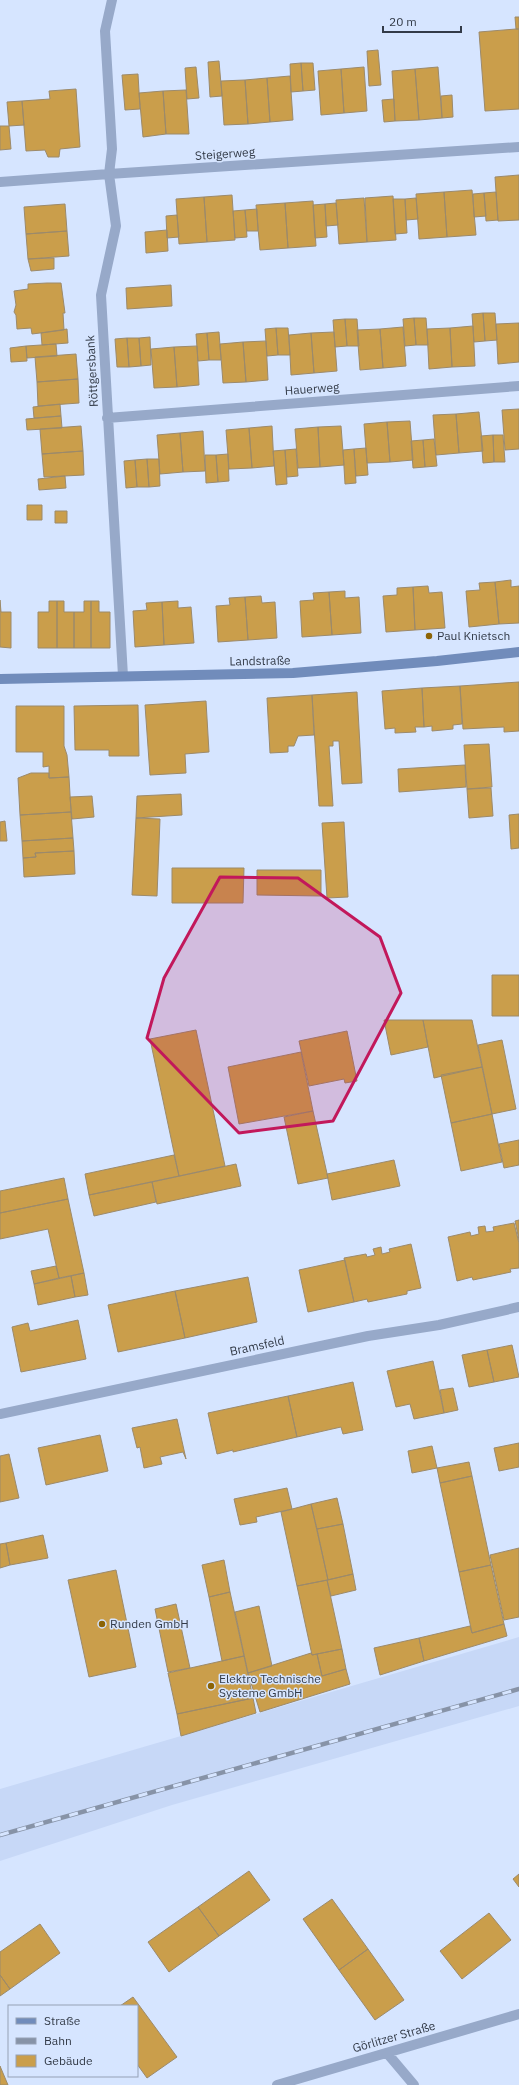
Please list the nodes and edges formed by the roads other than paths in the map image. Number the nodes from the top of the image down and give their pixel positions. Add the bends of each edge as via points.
1 (112, 0) edge
2 (519, 147) edge
3 (108, 174) junction
4 (0, 182) edge
5 (519, 386) edge
6 (107, 418) junction
7 (519, 652) edge
8 (123, 676) junction
9 (0, 679) edge
10 (519, 1307) edge
11 (0, 1414) edge
12 (519, 2014) edge
13 (387, 2053) junction
14 (277, 2085) edge
15 (414, 2085) edge

1 - 3 street via 105,31 112,149
2 - 3 street, Steigerweg
3 - 4 street
3 - 6 street, Röttgersbank via 116,226 101,295
5 - 6 street, Hauerweg
6 - 8 street, Röttgersbank
7 - 8 street, Landstraße via 293,673
8 - 9 street, Landstraße
10 - 11 street, Bramsfeld via 439,1325 368,1336
12 - 13 street, Görlitzer Straße
13 - 14 street, Görlitzer Straße
13 - 15 street

